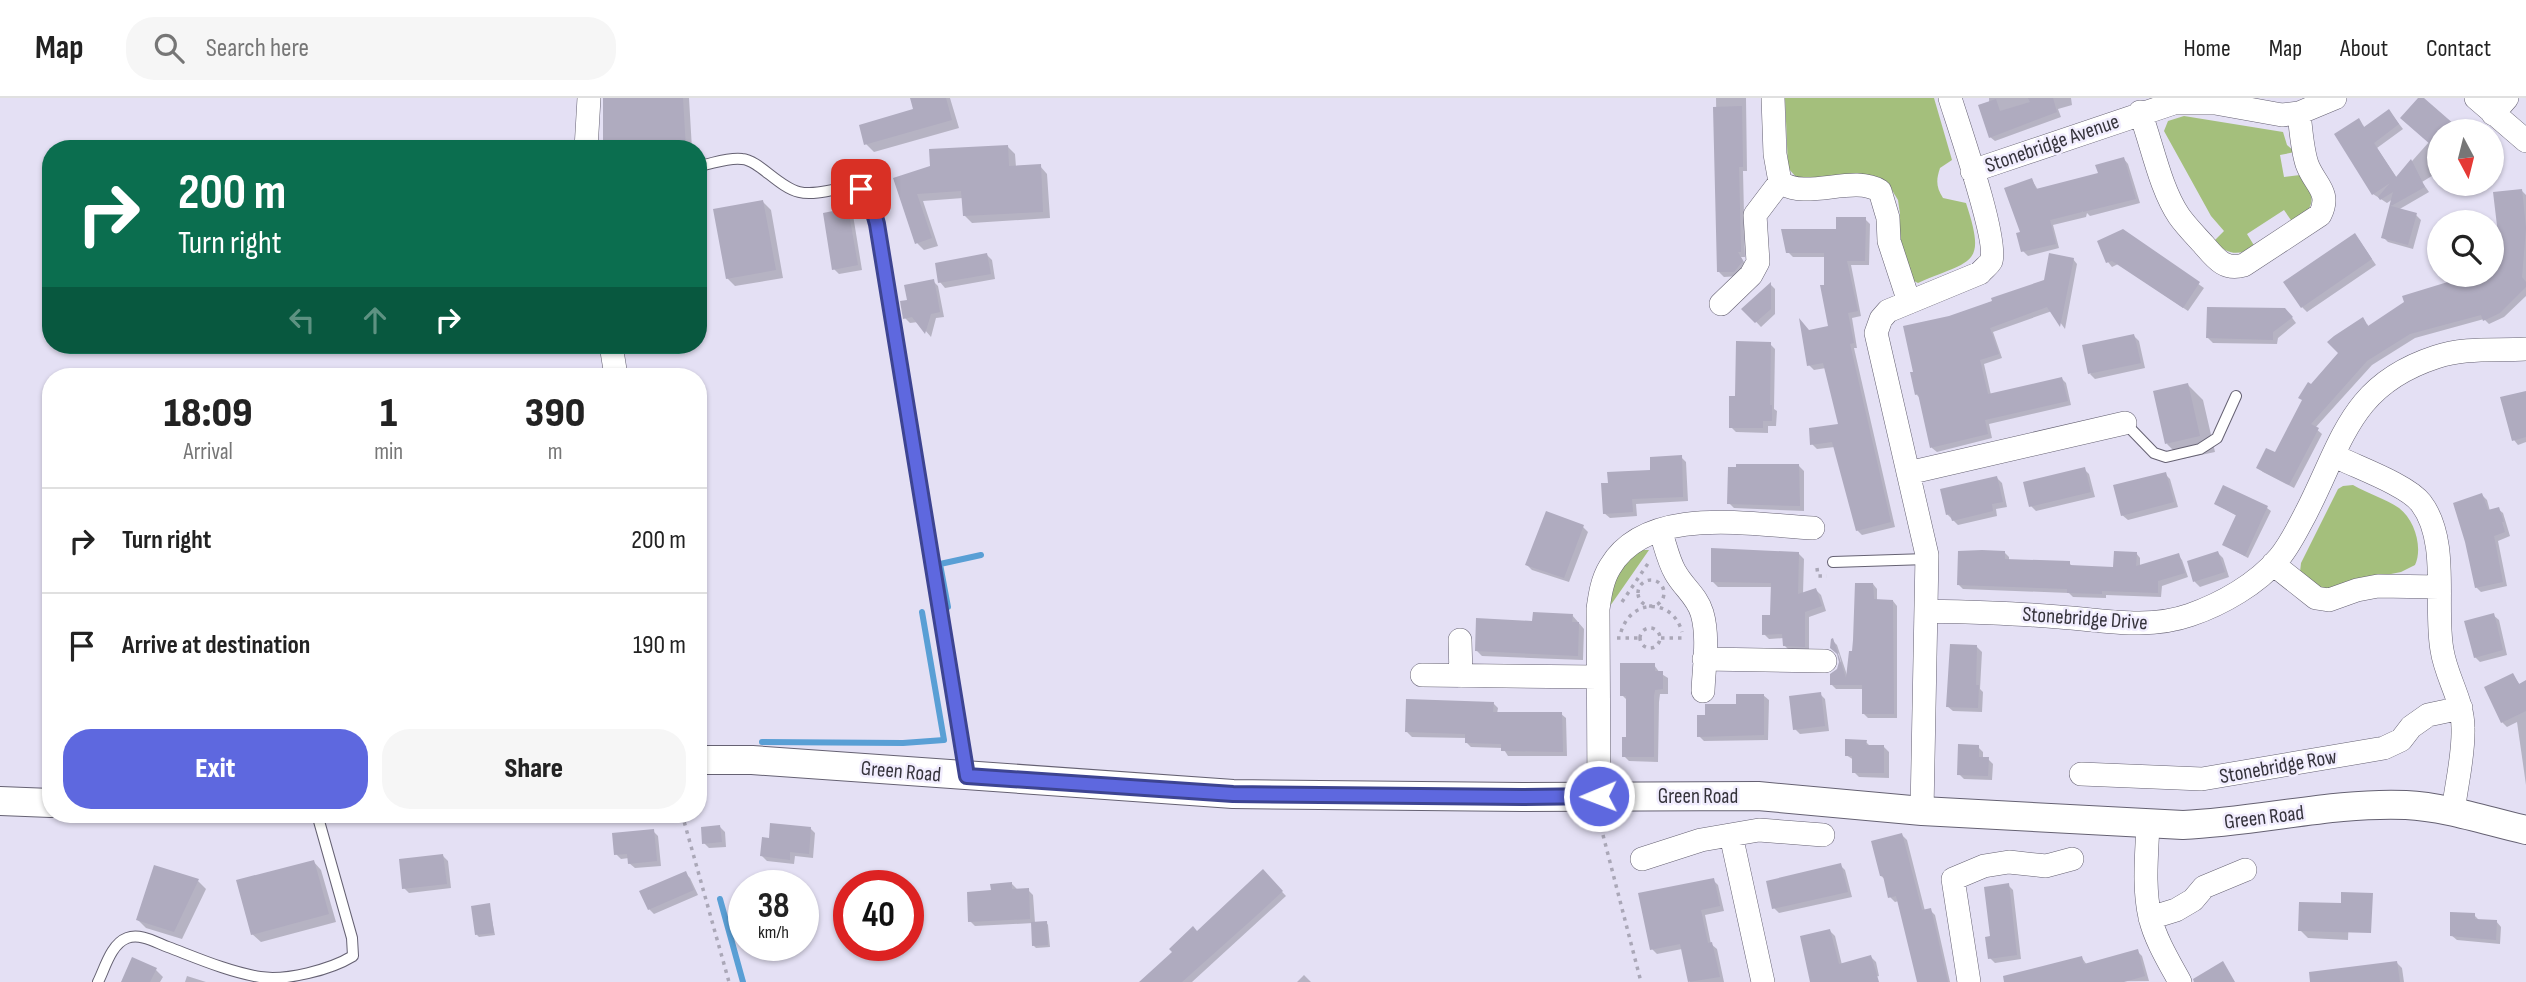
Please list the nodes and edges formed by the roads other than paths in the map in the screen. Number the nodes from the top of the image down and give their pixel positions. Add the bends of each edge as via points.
1 (589, 98) edge
2 (1773, 98) edge
3 (1950, 98) edge
4 (2335, 98) edge
5 (2476, 98) edge
6 (2183, 100) edge
7 (2500, 106) edge
8 (2140, 112) junction
9 (2299, 113) junction
10 (587, 140) edge
11 (2526, 141) edge
12 (707, 165) edge
13 (1972, 171) junction
14 (1780, 182) junction
15 (1909, 302) junction
16 (1721, 304) dead end
17 (2526, 349) edge
18 (2236, 396) dead end
19 (2125, 424) joint
20 (2333, 458) junction
21 (1908, 473) junction
22 (1813, 528) dead end
23 (1660, 530) junction
24 (1927, 559) junction
25 (1832, 562) dead end
26 (2273, 564) junction
27 (2439, 587) junction
28 (1927, 611) junction
29 (1460, 640) dead end
30 (1704, 659) junction
31 (1825, 661) dead end
32 (1422, 675) dead end
33 (1461, 676) junction
34 (1598, 677) junction
35 (1703, 691) dead end
36 (2461, 708) junction
37 (707, 760) edge
38 (2081, 774) dead end
39 (967, 776) junction
40 (0, 801) edge
41 (42, 803) edge
42 (1599, 810) junction
43 (1922, 811) junction
44 (2453, 813) junction
45 (2148, 822) junction
46 (320, 823) edge
47 (2526, 830) edge
48 (1731, 835) junction
49 (1823, 835) dead end
50 (1642, 859) dead end
51 (2072, 859) dead end
52 (2245, 870) dead end
53 (2150, 918) junction
54 (2178, 981) edge
55 (98, 982) edge
56 (1763, 982) edge
57 (1969, 982) edge

1 - 10 street
2 - 14 street via 1774,153
3 - 13 street
4 - 9 street, Stonebridge Avenue
5 - 7 street
6 - 8 street, Stonebridge Avenue
6 - 9 street, Stonebridge Avenue via 2282,116
7 - 11 street
8 - 9 street via 2178,215 2215,258 2236,268 2320,215 2326,205 2307,165
8 - 13 street, Stonebridge Avenue
12 - 39 lane via 743,159 803,193 854,186 872,206
13 - 15 street via 1987,224 1991,262 1980,273
14 - 15 street via 1795,188 1873,186 1880,191 1892,253
14 - 16 street via 1755,215 1758,262
15 - 21 street via 1888,311 1876,333
17 - 20 street via 2461,352 2409,368 2379,386 2358,409
18 - 19 lane via 2217,438 2200,449 2166,457 2154,453
19 - 21 street
20 - 26 street, Stonebridge Drive via 2296,534
20 - 27 street via 2392,483 2421,503 2436,541
21 - 24 street
22 - 23 street via 1703,522
23 - 30 street via 1673,569 1702,611
23 - 34 street via 1623,550 1609,568 1598,609
24 - 25 lane
24 - 28 street
26 - 27 street via 2316,598 2329,600 2378,586
26 - 28 street, Stonebridge Drive via 2215,604 2159,623
27 - 36 street via 2442,653
28 - 43 street
29 - 33 street
30 - 31 street
30 - 35 street
32 - 33 street
33 - 34 street
34 - 42 street
36 - 38 street, Stonebridge Row via 2428,715 2401,740 2384,748 2270,768 2202,779
36 - 44 street via 2463,741
37 - 39 street, Green Road
39 - 42 street, Green Road via 1233,794 1522,797
40 - 41 street
42 - 43 street, Green Road via 1758,796
43 - 45 street, Green Road
44 - 45 street, Green Road via 2408,805 2351,806 2226,823
44 - 47 street, Green Road
45 - 53 street
46 - 55 lane via 353,956 337,966 260,977 143,937 127,938 116,945
48 - 49 street via 1759,830
48 - 50 street
48 - 56 street
51 - 57 street via 2046,866 2009,862 1953,878
52 - 53 street via 2204,887 2176,910
53 - 54 street

